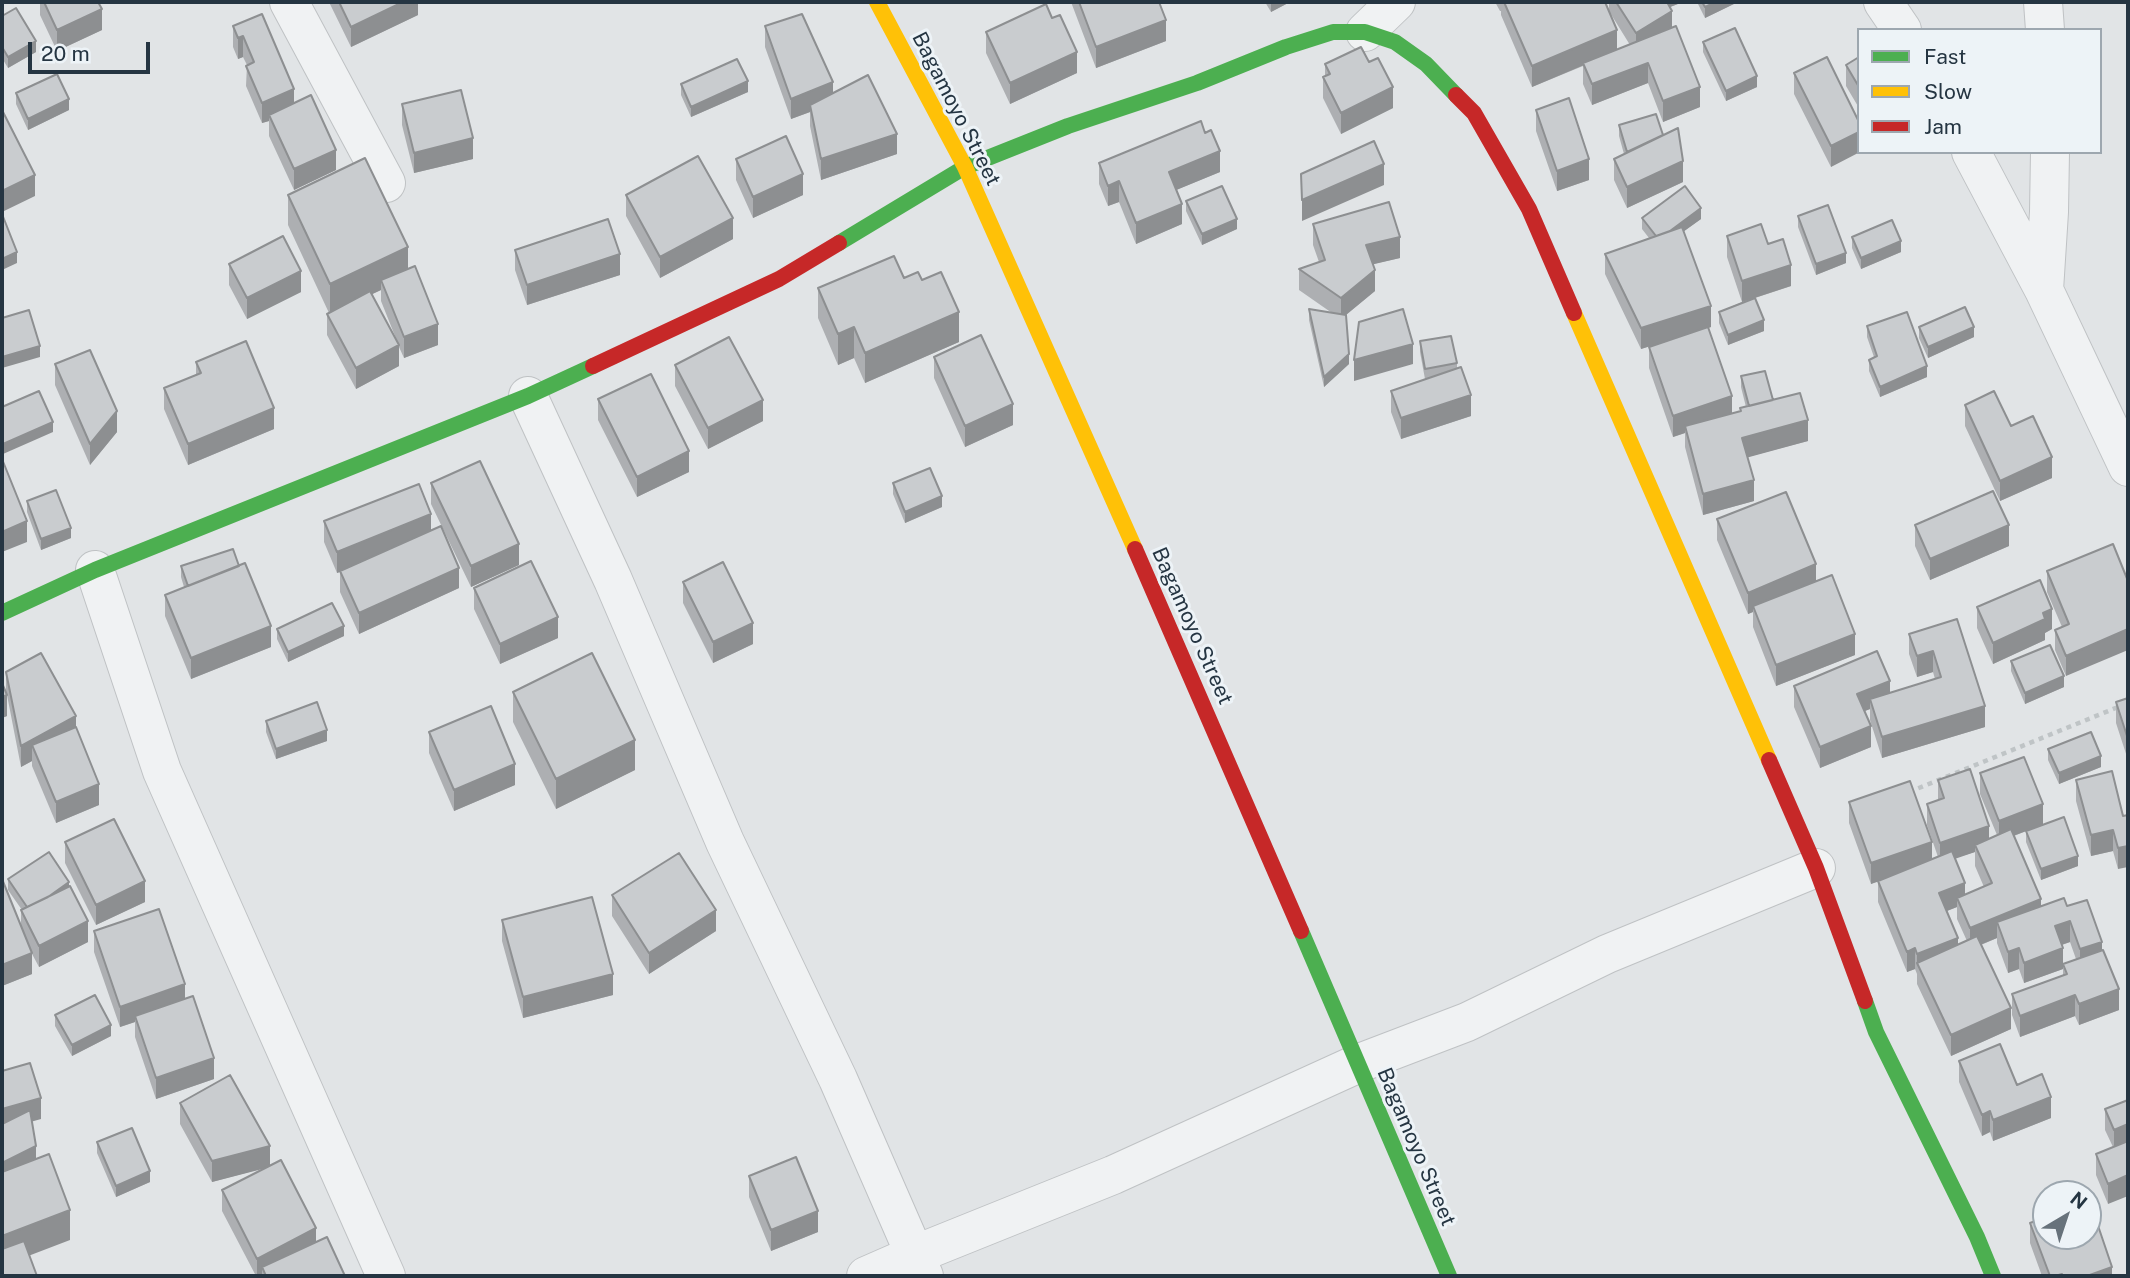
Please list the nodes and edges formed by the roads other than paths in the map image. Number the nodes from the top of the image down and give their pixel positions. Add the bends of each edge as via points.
1 (289, 2) edge
2 (877, 2) edge
3 (1396, 2) edge
4 (1883, 2) edge
5 (2043, 2) edge
6 (1901, 28) edge
7 (2045, 28) edge
8 (1365, 32) junction
9 (1972, 154) edge
10 (2050, 154) edge
11 (965, 167) junction
12 (386, 183) dead end
13 (2044, 290) junction
14 (528, 396) junction
15 (2128, 467) edge
16 (95, 570) junction
17 (2, 613) edge
18 (1816, 868) junction
19 (1357, 1064) junction
20 (919, 1265) edge
21 (386, 1276) edge
22 (866, 1276) edge
23 (1449, 1276) edge
24 (1993, 1276) edge

1 - 12 street
2 - 11 street, Bagamoyo Street
3 - 8 street
4 - 6 street
5 - 7 street
8 - 11 street via 1333,32 1286,47
8 - 18 street via 1395,42 1474,113 1529,209
9 - 13 street
10 - 13 street
11 - 14 street via 779,279
11 - 19 street, Bagamoyo Street via 1171,629
13 - 15 street
14 - 16 street
14 - 20 street via 613,580 724,842 838,1079
16 - 17 street
16 - 21 street via 162,771
18 - 19 street via 1607,954 1467,1022
18 - 24 street via 1876,1032
19 - 20 street
19 - 23 street, Bagamoyo Street
20 - 22 street

